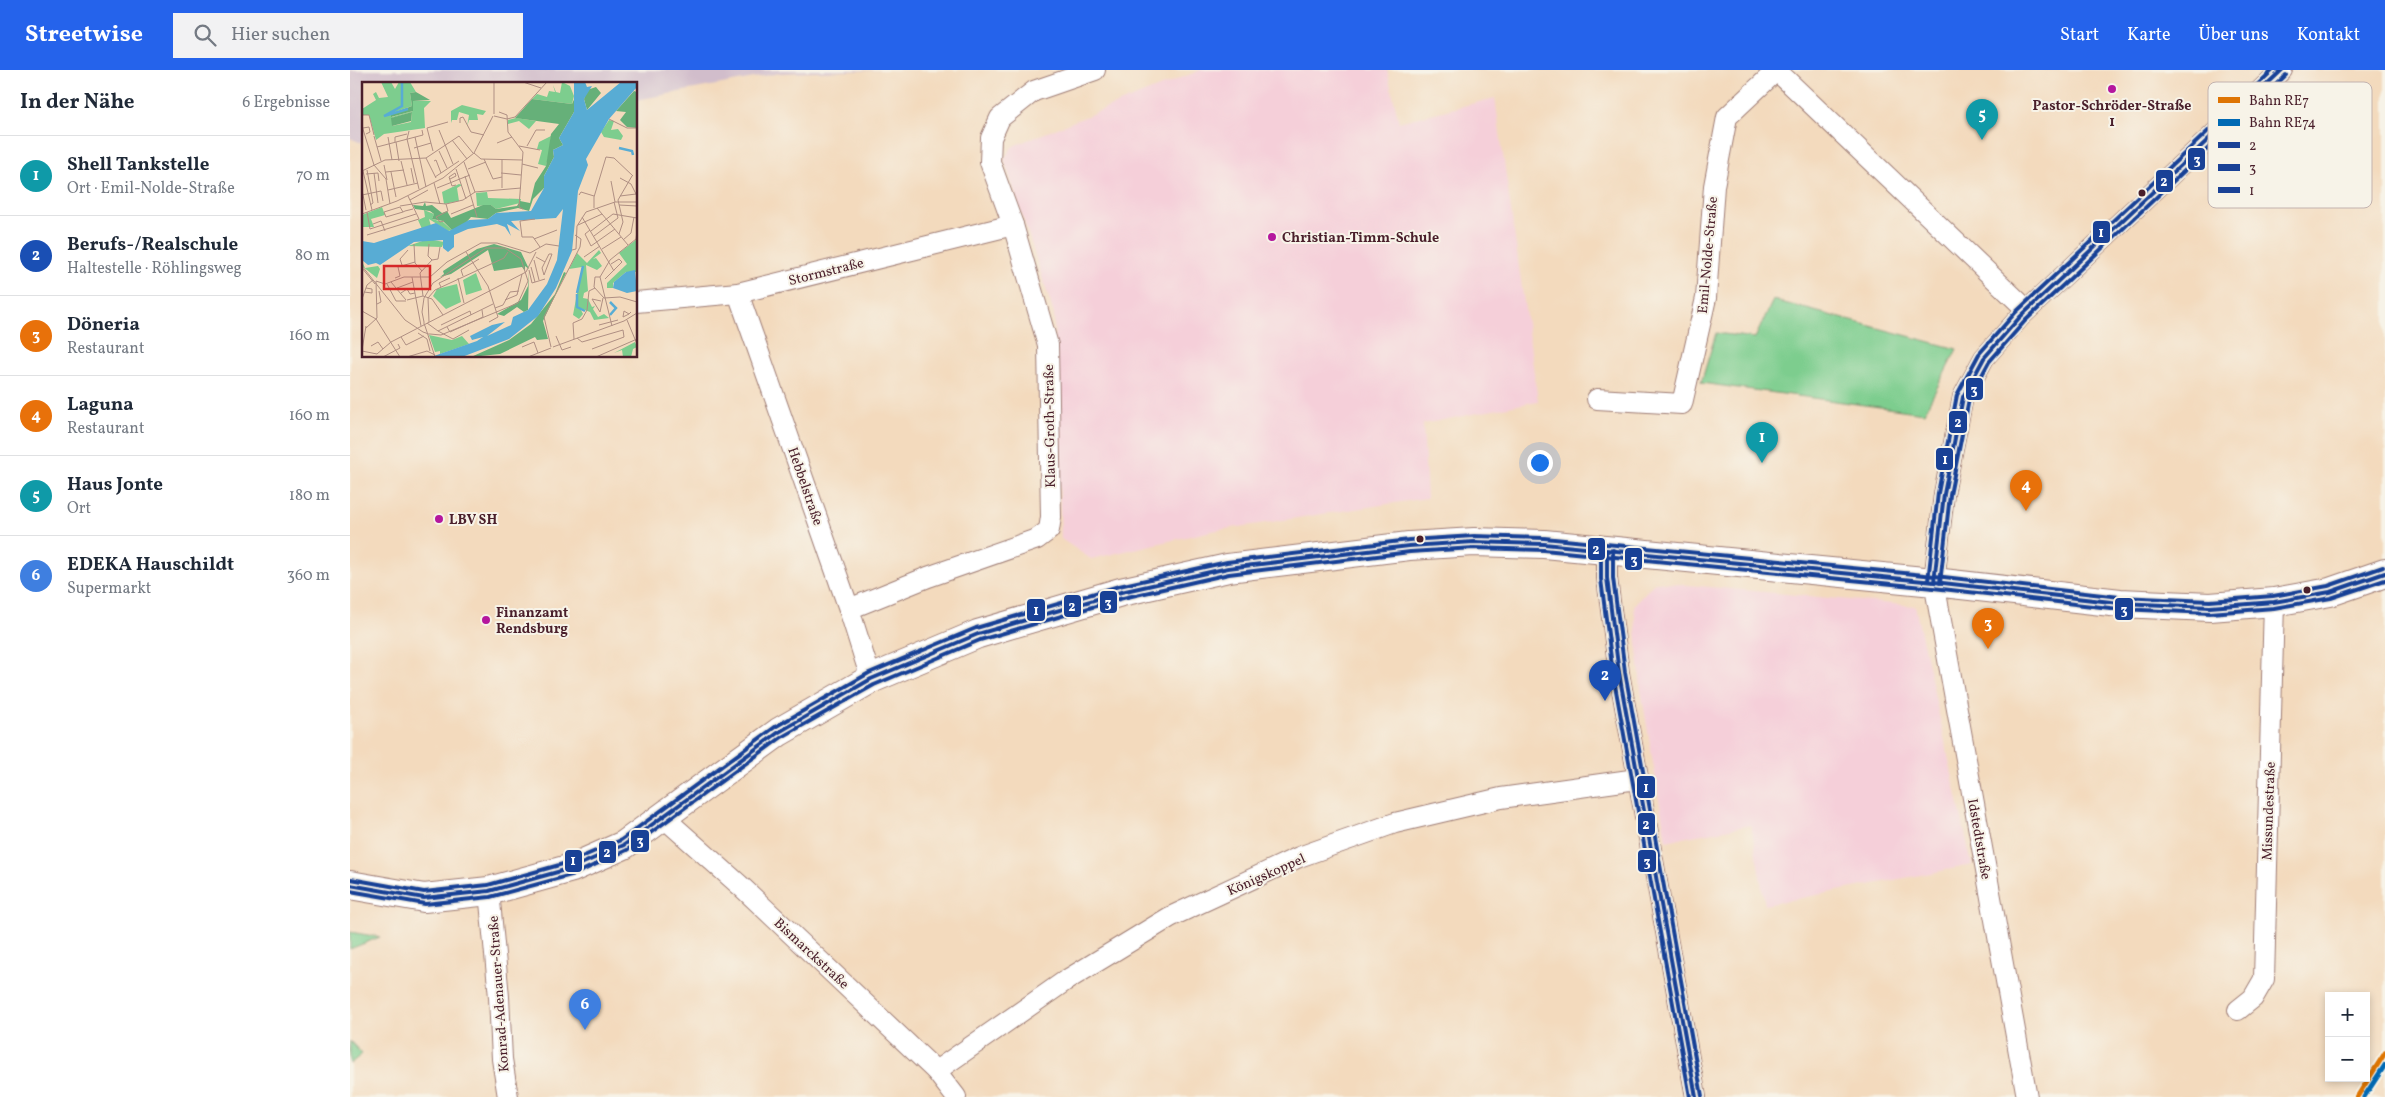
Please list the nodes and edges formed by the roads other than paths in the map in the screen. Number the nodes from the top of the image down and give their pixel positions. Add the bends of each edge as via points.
1 (1095, 70) edge
2 (1776, 70) edge
3 (2282, 70) edge
4 (2269, 82) edge
5 (2208, 140) edge
6 (1013, 225) junction
7 (738, 293) junction
8 (638, 302) edge
9 (2028, 310) junction
10 (1597, 399) dead end
11 (1607, 550) junction
12 (2384, 577) edge
13 (1934, 582) junction
14 (2274, 602) junction
15 (849, 609) junction
16 (871, 679) junction
17 (1637, 779) junction
18 (662, 816) junction
19 (350, 885) edge
20 (489, 891) junction
21 (2238, 1010) dead end
22 (936, 1072) junction
23 (508, 1097) edge
24 (956, 1097) edge
25 (1696, 1097) edge
26 (2027, 1097) edge

1 - 6 street, Klaus-Groth-Straße via 1034,91 1000,118 991,138 990,162
2 - 9 street
2 - 10 street, Emil-Nolde-Straße via 1727,117 1714,186 1706,298 1682,404
3 - 4 street, Idstedtstraße
5 - 9 street, Idstedtstraße
6 - 7 street, Stormstraße
6 - 15 street, Klaus-Groth-Straße via 1048,345 1049,530 1037,539
7 - 8 street, Stormstraße
7 - 15 street, Hebbelstraße
9 - 13 street, Idstedtstraße via 1984,358 1963,397 1944,494
11 - 13 main road
11 - 16 main road via 1474,542 1351,552 1228,568 1121,592 978,634
11 - 17 street via 1612,628
12 - 14 main road via 2330,592
13 - 14 main road via 2120,602 2210,607
13 - 26 street, Idstedtstraße
14 - 21 street, Missundestraße via 2264,979 2253,998
15 - 16 street, Hebbelstraße
16 - 18 main road via 779,732
17 - 22 street, Königskoppel via 1501,798 1396,823 1299,857 1170,917 1065,981
17 - 25 street
18 - 20 main road via 624,845 572,868
18 - 22 street, Bismarckstraße via 744,889
19 - 20 main road via 418,898
20 - 23 street, Konrad-Adenauer-Straße
22 - 24 street, Bismarckstraße

